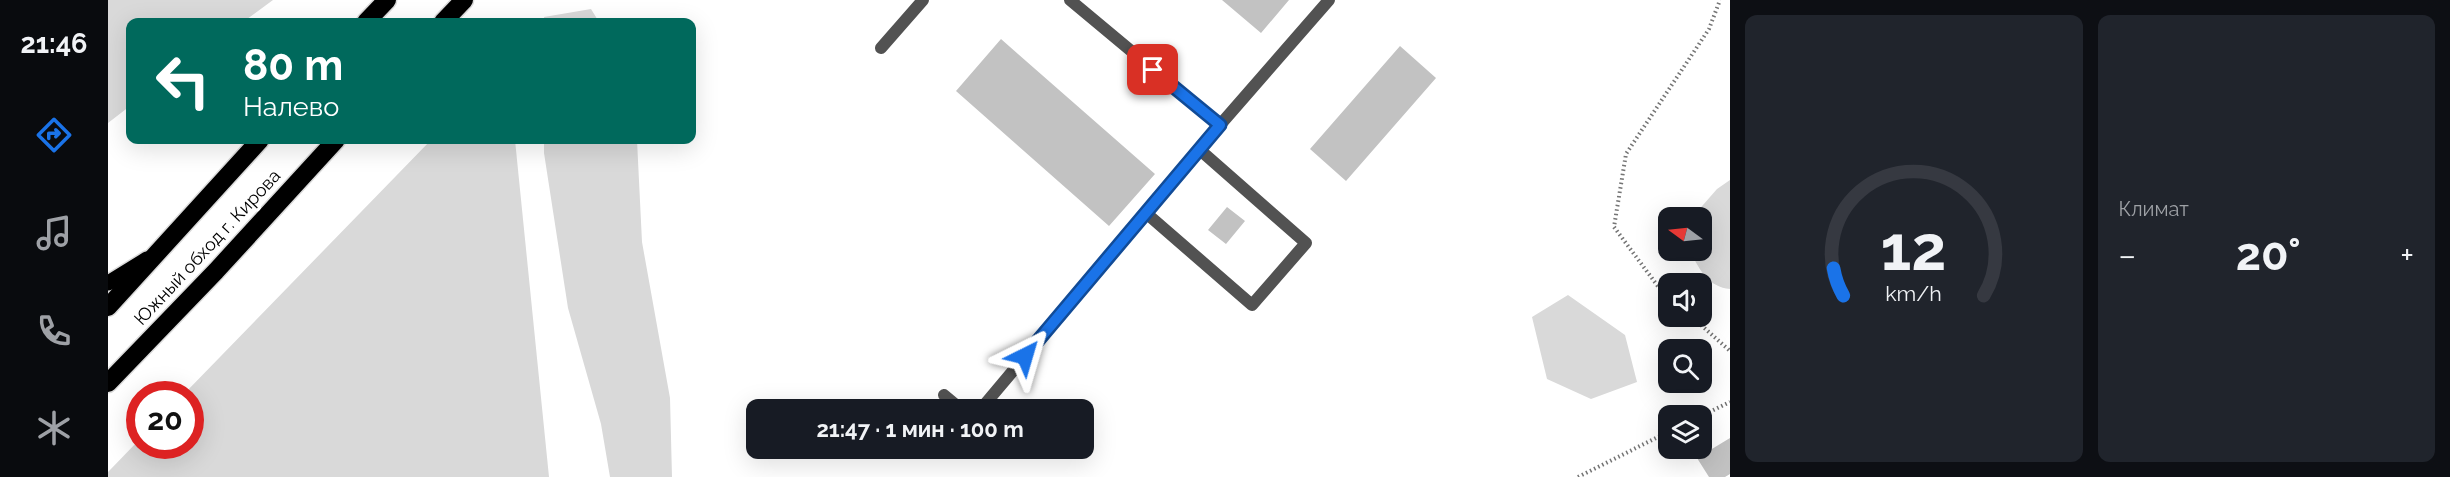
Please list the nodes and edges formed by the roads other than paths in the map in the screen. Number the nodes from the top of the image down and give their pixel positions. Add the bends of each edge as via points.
1 (387, 0) edge
2 (464, 0) edge
3 (923, 0) edge
4 (1070, 0) edge
5 (1329, 0) edge
6 (370, 18) edge
7 (447, 18) edge
8 (881, 48) dead end
9 (1220, 125) junction
10 (256, 144) edge
11 (332, 144) edge
12 (1200, 150) junction
13 (1146, 213) junction
14 (160, 251) junction
15 (108, 283) edge
16 (108, 307) edge
17 (108, 383) edge
18 (944, 395) dead end
19 (949, 399) edge
20 (989, 399) edge

1 - 6 highway
2 - 7 highway
3 - 8 lane
4 - 9 lane
5 - 9 lane
9 - 12 lane
10 - 14 highway, Южный обход г. Кирова
11 - 17 highway, Южный обход г. Кирова
12 - 13 lane
12 - 13 lane via 1306,243 1251,305
13 - 20 lane
14 - 15 main road
14 - 16 highway, Южный обход г. Кирова
18 - 19 lane

